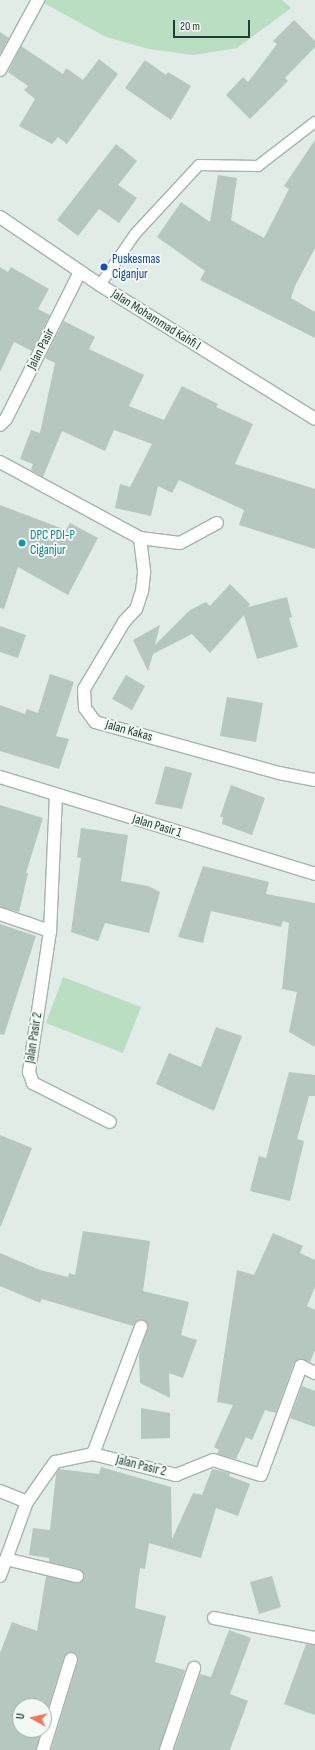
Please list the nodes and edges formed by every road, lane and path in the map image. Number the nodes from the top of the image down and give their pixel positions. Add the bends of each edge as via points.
1 (38, 0) edge
2 (0, 70) edge
3 (315, 122) edge
4 (0, 217) edge
5 (80, 272) junction
6 (100, 285) junction
7 (315, 419) edge
8 (0, 425) edge
9 (0, 462) edge
10 (217, 523) dead end
11 (140, 538) junction
12 (0, 777) edge
13 (315, 780) edge
14 (56, 795) junction
15 (315, 874) edge
16 (0, 914) edge
17 (50, 931) junction
18 (110, 1122) dead end
19 (141, 1327) dead end
20 (315, 1372) edge
21 (93, 1454) junction
22 (0, 1492) edge
23 (27, 1502) junction
24 (6, 1559) junction
25 (0, 1576) edge
26 (77, 1576) dead end
27 (214, 1618) dead end
28 (315, 1638) edge
29 (71, 1659) dead end
30 (194, 1668) dead end
31 (43, 1750) edge
32 (166, 1750) edge

1 - 2 street
3 - 6 lane via 258,166 199,165 136,234
4 - 5 street, Jalan Mohammad Kahfi I
5 - 6 street, Jalan Mohammad Kahfi I
5 - 8 street, Jalan Pasir via 6,419
6 - 7 street, Jalan Mohammad Kahfi I
9 - 11 street
10 - 11 street via 180,544
11 - 13 street, Jalan Kakas via 144,573 142,591 136,609 124,622 84,690 85,708 88,713 95,722 279,773
12 - 14 street, Jalan Pasir 1
14 - 15 street, Jalan Pasir 1
14 - 17 street, Jalan Pasir 2
16 - 17 street
17 - 18 street, Jalan Pasir 2 via 28,1072 33,1083
19 - 21 street
20 - 21 street, Jalan Pasir 2 via 301,1366 261,1475 213,1460 176,1475
21 - 23 street, Jalan Pasir 2 via 55,1462
22 - 23 street
23 - 24 street, Jalan Pasir 2
24 - 25 street, Jalan Pasir 2
24 - 26 street
27 - 28 street
29 - 31 street
30 - 32 street

